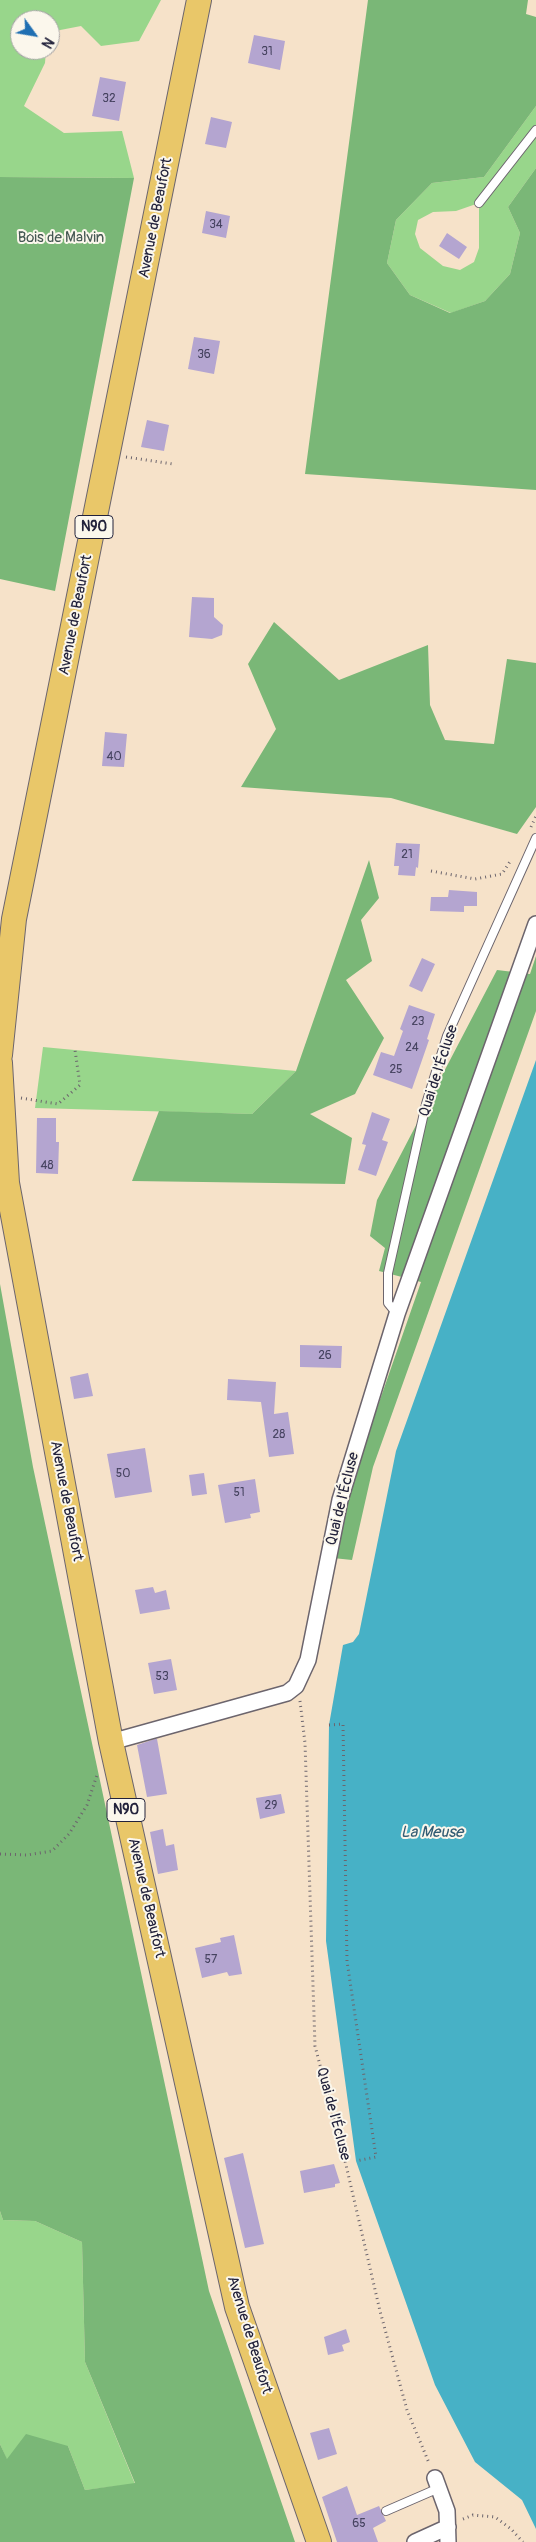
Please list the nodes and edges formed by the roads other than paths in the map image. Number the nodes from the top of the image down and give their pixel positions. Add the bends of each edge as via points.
1 (199, 0) edge
2 (536, 130) edge
3 (479, 203) dead end
4 (536, 838) edge
5 (536, 924) edge
6 (0, 1055) edge
7 (0, 1063) edge
8 (1, 1094) edge
9 (397, 1314) junction
10 (111, 1742) junction
11 (437, 2483) joint
12 (386, 2511) dead end
13 (448, 2535) edge
14 (319, 2542) edge
15 (415, 2542) edge

1 - 6 main road, Avenue de Beaufort / N90 via 14,919
2 - 3 lane
4 - 9 lane, Quai de l'Écluse via 447,1036 426,1104 388,1273 388,1303
5 - 9 street, Quai de l'Écluse
7 - 8 main road, Avenue de Beaufort / N90
8 - 10 main road, Avenue de Beaufort / N90 via 7,1183
9 - 10 street, Quai de l'Écluse via 340,1500 308,1660 296,1686 287,1693
10 - 14 main road, Avenue de Beaufort / N90 via 237,2307
11 - 12 lane
11 - 13 street via 447,2511
13 - 15 street

